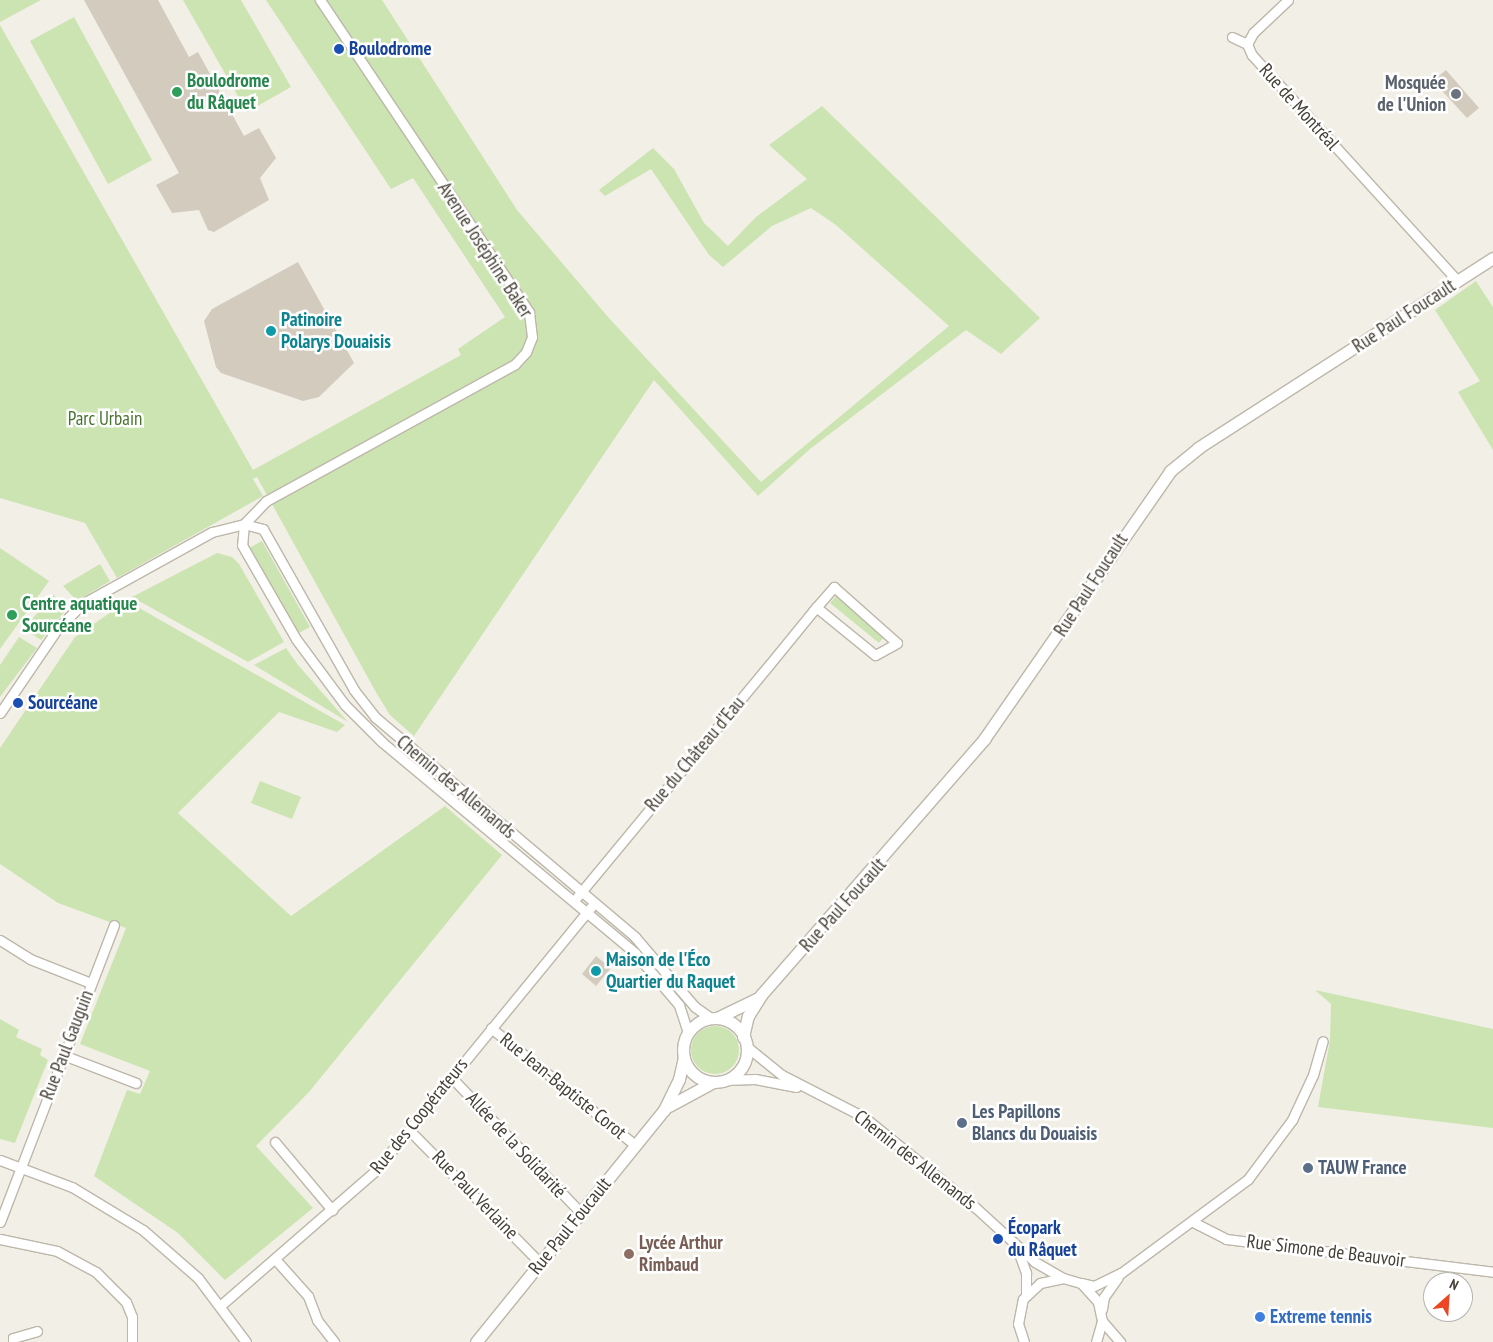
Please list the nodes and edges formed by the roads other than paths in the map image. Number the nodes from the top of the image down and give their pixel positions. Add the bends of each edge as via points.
1 (320, 0) edge
2 (1288, 0) edge
3 (1232, 37) dead end
4 (1247, 44) junction
5 (1493, 258) edge
6 (1458, 282) junction
7 (244, 524) junction
8 (816, 607) junction
9 (0, 713) edge
10 (581, 892) junction
11 (574, 901) junction
12 (594, 903) junction
13 (587, 912) junction
14 (114, 925) dead end
15 (0, 940) edge
16 (91, 983) junction
17 (761, 995) junction
18 (714, 1018) junction
19 (491, 1028) junction
20 (688, 1034) junction
21 (745, 1041) junction
22 (1323, 1041) dead end
23 (63, 1055) junction
24 (684, 1058) junction
25 (451, 1077) junction
26 (726, 1080) junction
27 (714, 1082) junction
28 (136, 1083) dead end
29 (811, 1091) junction
30 (664, 1110) junction
31 (409, 1130) junction
32 (275, 1142) dead end
33 (635, 1145) junction
34 (0, 1160) edge
35 (20, 1166) junction
36 (332, 1210) junction
37 (580, 1212) junction
38 (0, 1222) edge
39 (1194, 1222) junction
40 (0, 1239) edge
41 (1012, 1240) junction
42 (276, 1259) junction
43 (540, 1263) junction
44 (1493, 1272) edge
45 (1122, 1273) junction
46 (1063, 1278) junction
47 (1081, 1284) junction
48 (1026, 1294) junction
49 (221, 1305) junction
50 (1102, 1318) junction
51 (37, 1331) dead end
52 (12, 1342) edge
53 (132, 1342) edge
54 (246, 1342) edge
55 (334, 1342) edge
56 (476, 1342) edge
57 (1024, 1342) edge
58 (1096, 1342) edge
59 (1120, 1342) edge

1 - 7 street, Avenue Joséphine Baker via 529,312 532,337 526,352 515,364 266,501
2 - 4 street via 1253,33
3 - 4 street, Rue de Montréal
4 - 6 street, Rue de Montréal via 1252,55
5 - 6 street, Rue Paul Foucault
6 - 17 street, Rue Paul Foucault via 1198,448 1170,471 1039,664 969,758
7 - 9 street via 212,532 116,584 65,620
7 - 10 street, Chemin des Allemands via 265,531 354,690 375,717
7 - 11 street, Chemin des Allemands via 242,545 296,639 345,705 382,742
8 - 8 street, Rue du Château d'Eau via 875,655 897,643 834,587
8 - 10 street, Rue du Château d'Eau
10 - 11 street, Rue du Château d'Eau
10 - 12 street, Chemin des Allemands
11 - 13 street, Chemin des Allemands
12 - 13 street, Rue des Coopérateurs
12 - 18 street, Chemin des Allemands via 650,952 695,1007
13 - 19 street, Rue des Coopérateurs
13 - 20 street, Chemin des Allemands via 635,953 659,979 682,1010
14 - 16 street, Rue Paul Gauguin
15 - 16 street via 30,959
16 - 23 street, Rue Paul Gauguin
17 - 18 street, Rue Paul Foucault
17 - 21 street, Rue Paul Foucault via 748,1016
18 - 20 street via 700,1022
18 - 21 street via 734,1025
19 - 25 street, Rue des Coopérateurs
19 - 33 street, Rue Jean-Baptiste Corot
20 - 24 street
21 - 26 street via 742,1066
21 - 29 street, Chemin des Allemands via 767,1065
22 - 39 street via 1304,1098 1274,1150 1236,1190
23 - 28 street
23 - 35 street, Rue Paul Gauguin
24 - 27 street via 694,1074
24 - 30 street, Rue Paul Foucault via 677,1085
25 - 31 street, Rue des Coopérateurs
25 - 37 street, Allée de la Solidarité
26 - 27 street
26 - 29 street, Chemin des Allemands via 763,1080
27 - 30 street, Rue Paul Foucault via 691,1091
29 - 41 street, Chemin des Allemands via 864,1117
30 - 33 street, Rue Paul Foucault
31 - 36 street, Rue des Coopérateurs via 370,1176
31 - 43 street, Rue Paul Verlaine
32 - 36 street
33 - 37 street, Rue Paul Foucault
34 - 35 street
35 - 38 street, Rue Paul Gauguin
35 - 49 street via 88,1195 130,1220 177,1258
36 - 42 street, Rue des Coopérateurs
37 - 43 street, Rue Paul Foucault
39 - 44 street, Rue Simone de Beauvoir via 1226,1239
39 - 45 street
40 - 53 street via 57,1251 103,1277 128,1307
41 - 46 street, Chemin des Allemands via 1038,1265
41 - 48 street, Chemin des Allemands via 1025,1267
42 - 49 street, Rue des Coopérateurs
42 - 55 street via 308,1296 317,1320
43 - 56 street, Rue Paul Foucault
45 - 47 street via 1094,1286
45 - 50 street via 1104,1297
46 - 47 street, Chemin des Allemands
46 - 48 street via 1045,1280
47 - 50 street via 1095,1297
48 - 57 street via 1018,1316
49 - 54 street
50 - 58 street
50 - 59 street
51 - 52 street via 13,1338

